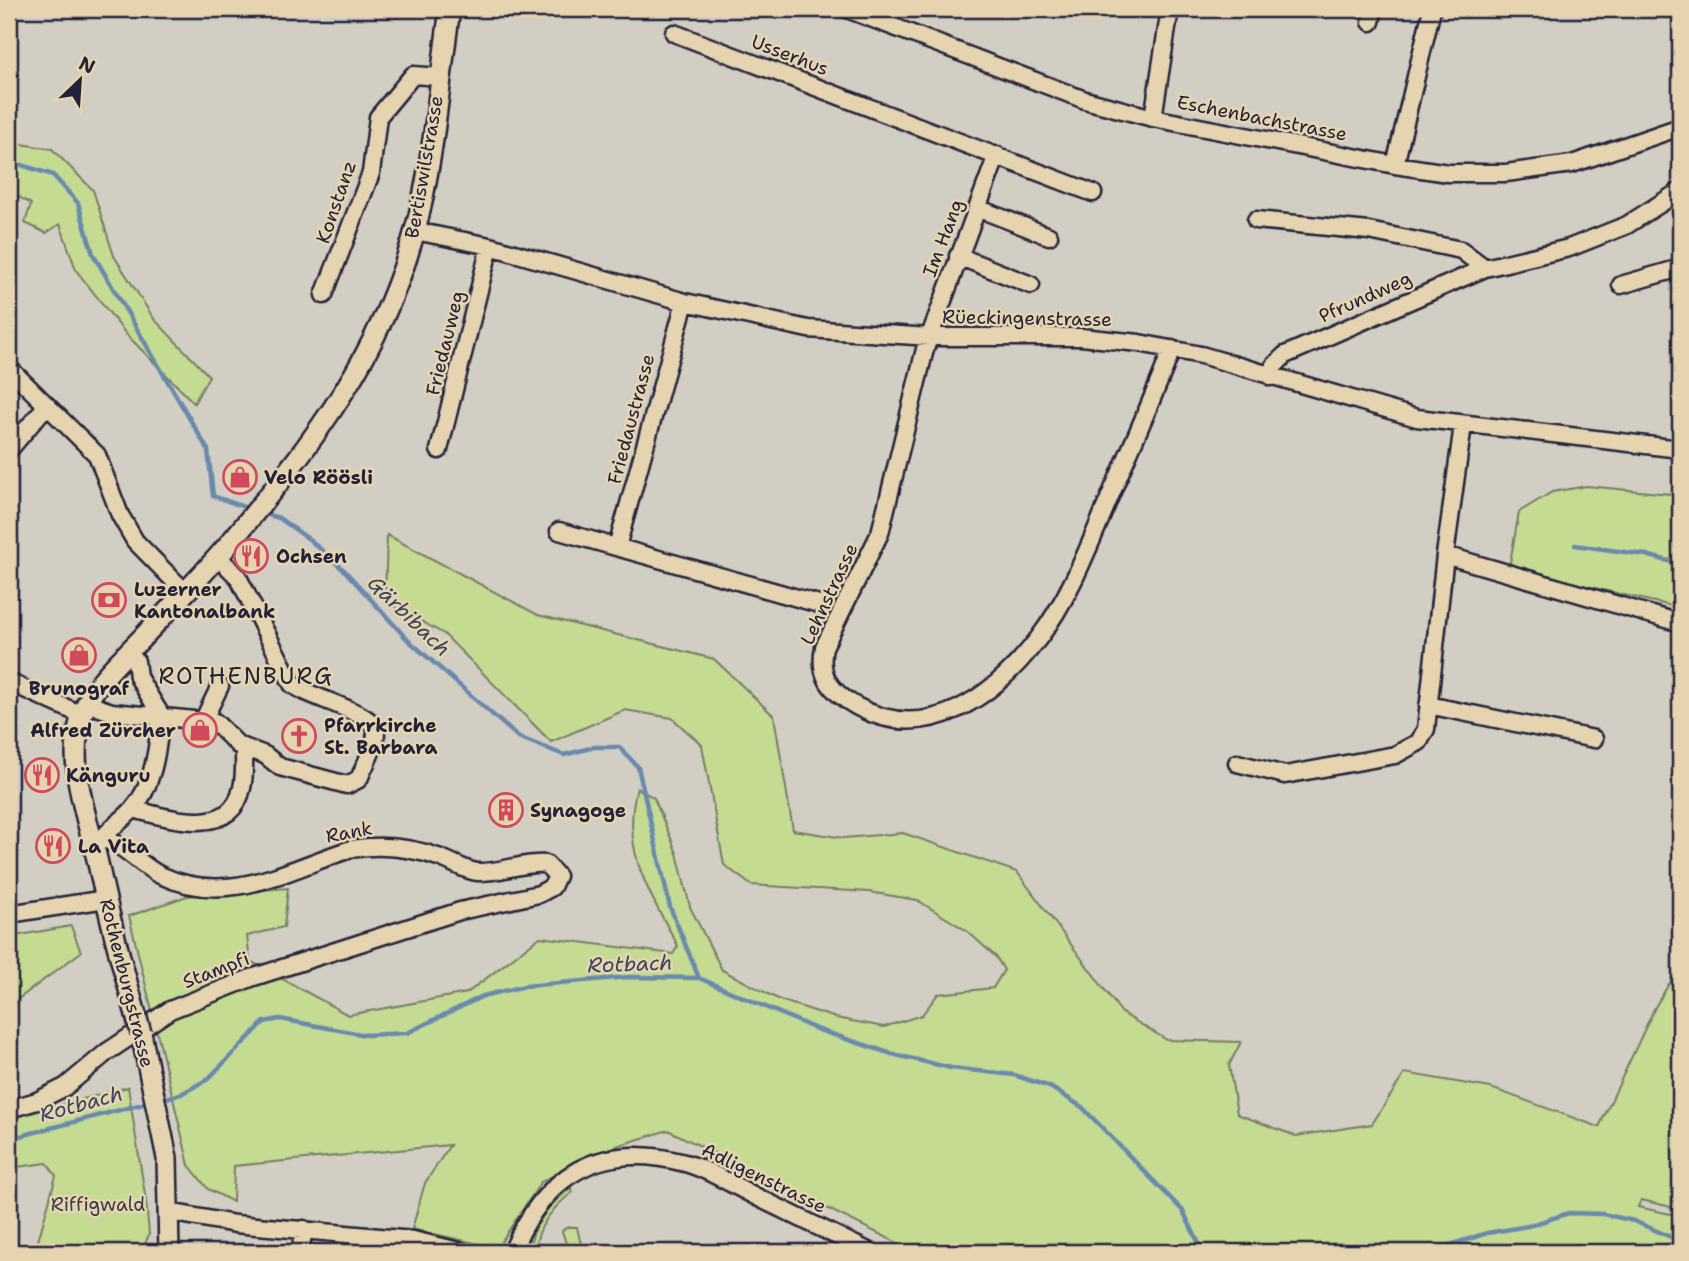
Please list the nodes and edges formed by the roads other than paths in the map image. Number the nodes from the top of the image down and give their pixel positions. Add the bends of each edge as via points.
1 (450, 9) edge
2 (847, 9) edge
3 (1170, 9) edge
4 (1432, 9) edge
5 (674, 33) dead end
6 (440, 77) junction
7 (1153, 118) junction
8 (1680, 127) edge
9 (997, 155) junction
10 (1395, 166) junction
11 (1680, 191) edge
12 (1093, 193) dead end
13 (977, 208) junction
14 (1256, 220) dead end
15 (415, 231) junction
16 (1049, 236) dead end
17 (490, 246) junction
18 (958, 256) junction
19 (1485, 268) junction
20 (1680, 268) edge
21 (1031, 285) dead end
22 (1621, 285) dead end
23 (324, 295) dead end
24 (685, 302) junction
25 (930, 337) junction
26 (1172, 349) junction
27 (9, 368) edge
28 (1271, 377) junction
29 (47, 405) junction
30 (1463, 425) junction
31 (1680, 449) edge
32 (9, 450) edge
33 (439, 450) dead end
34 (559, 531) dead end
35 (617, 547) junction
36 (1445, 555) junction
37 (218, 557) junction
38 (185, 592) junction
39 (819, 604) dead end
40 (1680, 623) edge
41 (133, 667) dead end
42 (9, 682) edge
43 (220, 686) dead end
44 (1428, 705) junction
45 (97, 709) junction
46 (161, 721) junction
47 (203, 721) junction
48 (1594, 739) dead end
49 (241, 747) junction
50 (1237, 763) dead end
51 (132, 809) junction
52 (98, 837) junction
53 (107, 907) junction
54 (460, 911) joint
55 (9, 914) edge
56 (9, 1109) edge
57 (169, 1212) junction
58 (304, 1229) junction
59 (169, 1252) edge
60 (300, 1252) edge
61 (463, 1252) edge
62 (512, 1252) edge
63 (870, 1252) edge

1 - 6 main road, Bertiswilstrasse
2 - 7 street, Eschenbachstrasse via 1084,100
3 - 7 street
4 - 10 street
5 - 9 street, Usserhus
6 - 15 main road, Bertiswilstrasse
6 - 23 street, Konstanz via 413,75 378,117 371,173
7 - 10 street, Eschenbachstrasse
8 - 10 street, Eschenbachstrasse via 1572,164 1506,173 1448,173
9 - 12 street
9 - 13 street, Im Hang
11 - 19 street, Pfrundweg via 1627,225 1592,239
13 - 16 street
13 - 18 street, Im Hang
14 - 19 street, Pfrundweg via 1369,231 1448,247 1461,250
15 - 17 street, Rüeckingenstrasse
15 - 37 main road, Bertiswilstrasse via 386,313 339,404
17 - 24 street, Rüeckingenstrasse
17 - 33 street, Friedauweg
18 - 21 street
18 - 25 street, Im Hang
19 - 28 street, Pfrundweg via 1285,355
20 - 22 street
24 - 25 street, Rüeckingenstrasse via 833,333
24 - 35 street, Friedaustrasse
25 - 26 street, Rüeckingenstrasse via 1081,337
25 - 26 street, Lehnstrasse via 880,533 828,635 820,663 830,688 838,694 880,718 906,722 937,718 972,701 1008,672 1039,638 1073,579
26 - 28 street, Rüeckingenstrasse
27 - 29 street
28 - 30 street, Rüeckingenstrasse via 1377,409
29 - 32 street
29 - 38 street via 97,455 135,541
30 - 31 street, Rüeckingenstrasse
30 - 36 street
34 - 35 street
35 - 39 street
36 - 40 street
36 - 44 street
37 - 38 main road, Bertiswilstrasse
37 - 49 street via 238,577 292,684 302,693 362,714 376,732 359,779 346,785 280,767 265,755
38 - 45 main road, Bertiswilstrasse via 104,679
41 - 46 street
42 - 45 street
43 - 47 street
44 - 48 street
44 - 50 street via 1426,729 1419,742 1395,755 1285,775
45 - 46 street
45 - 52 main road, Rothenburgstrasse via 76,764
46 - 47 street
46 - 51 street via 148,783
47 - 49 street via 215,722
49 - 51 street via 243,786 233,810 222,817 178,820
51 - 52 street
52 - 53 main road, Rothenburgstrasse
52 - 54 street, Rank via 158,874 193,888 228,889 369,846 424,852 476,872 546,864 557,876 552,887 539,894
53 - 55 street
53 - 57 main road, Rothenburgstrasse, bridge via 156,1096
54 - 56 street, Stampfi via 251,978 170,1010 65,1087
57 - 58 street via 235,1224
57 - 59 main road, Rothenburgstrasse
58 - 60 street
58 - 61 street via 413,1240
62 - 63 street, Adligenstrasse via 532,1212 554,1186 599,1159 626,1155 684,1162

